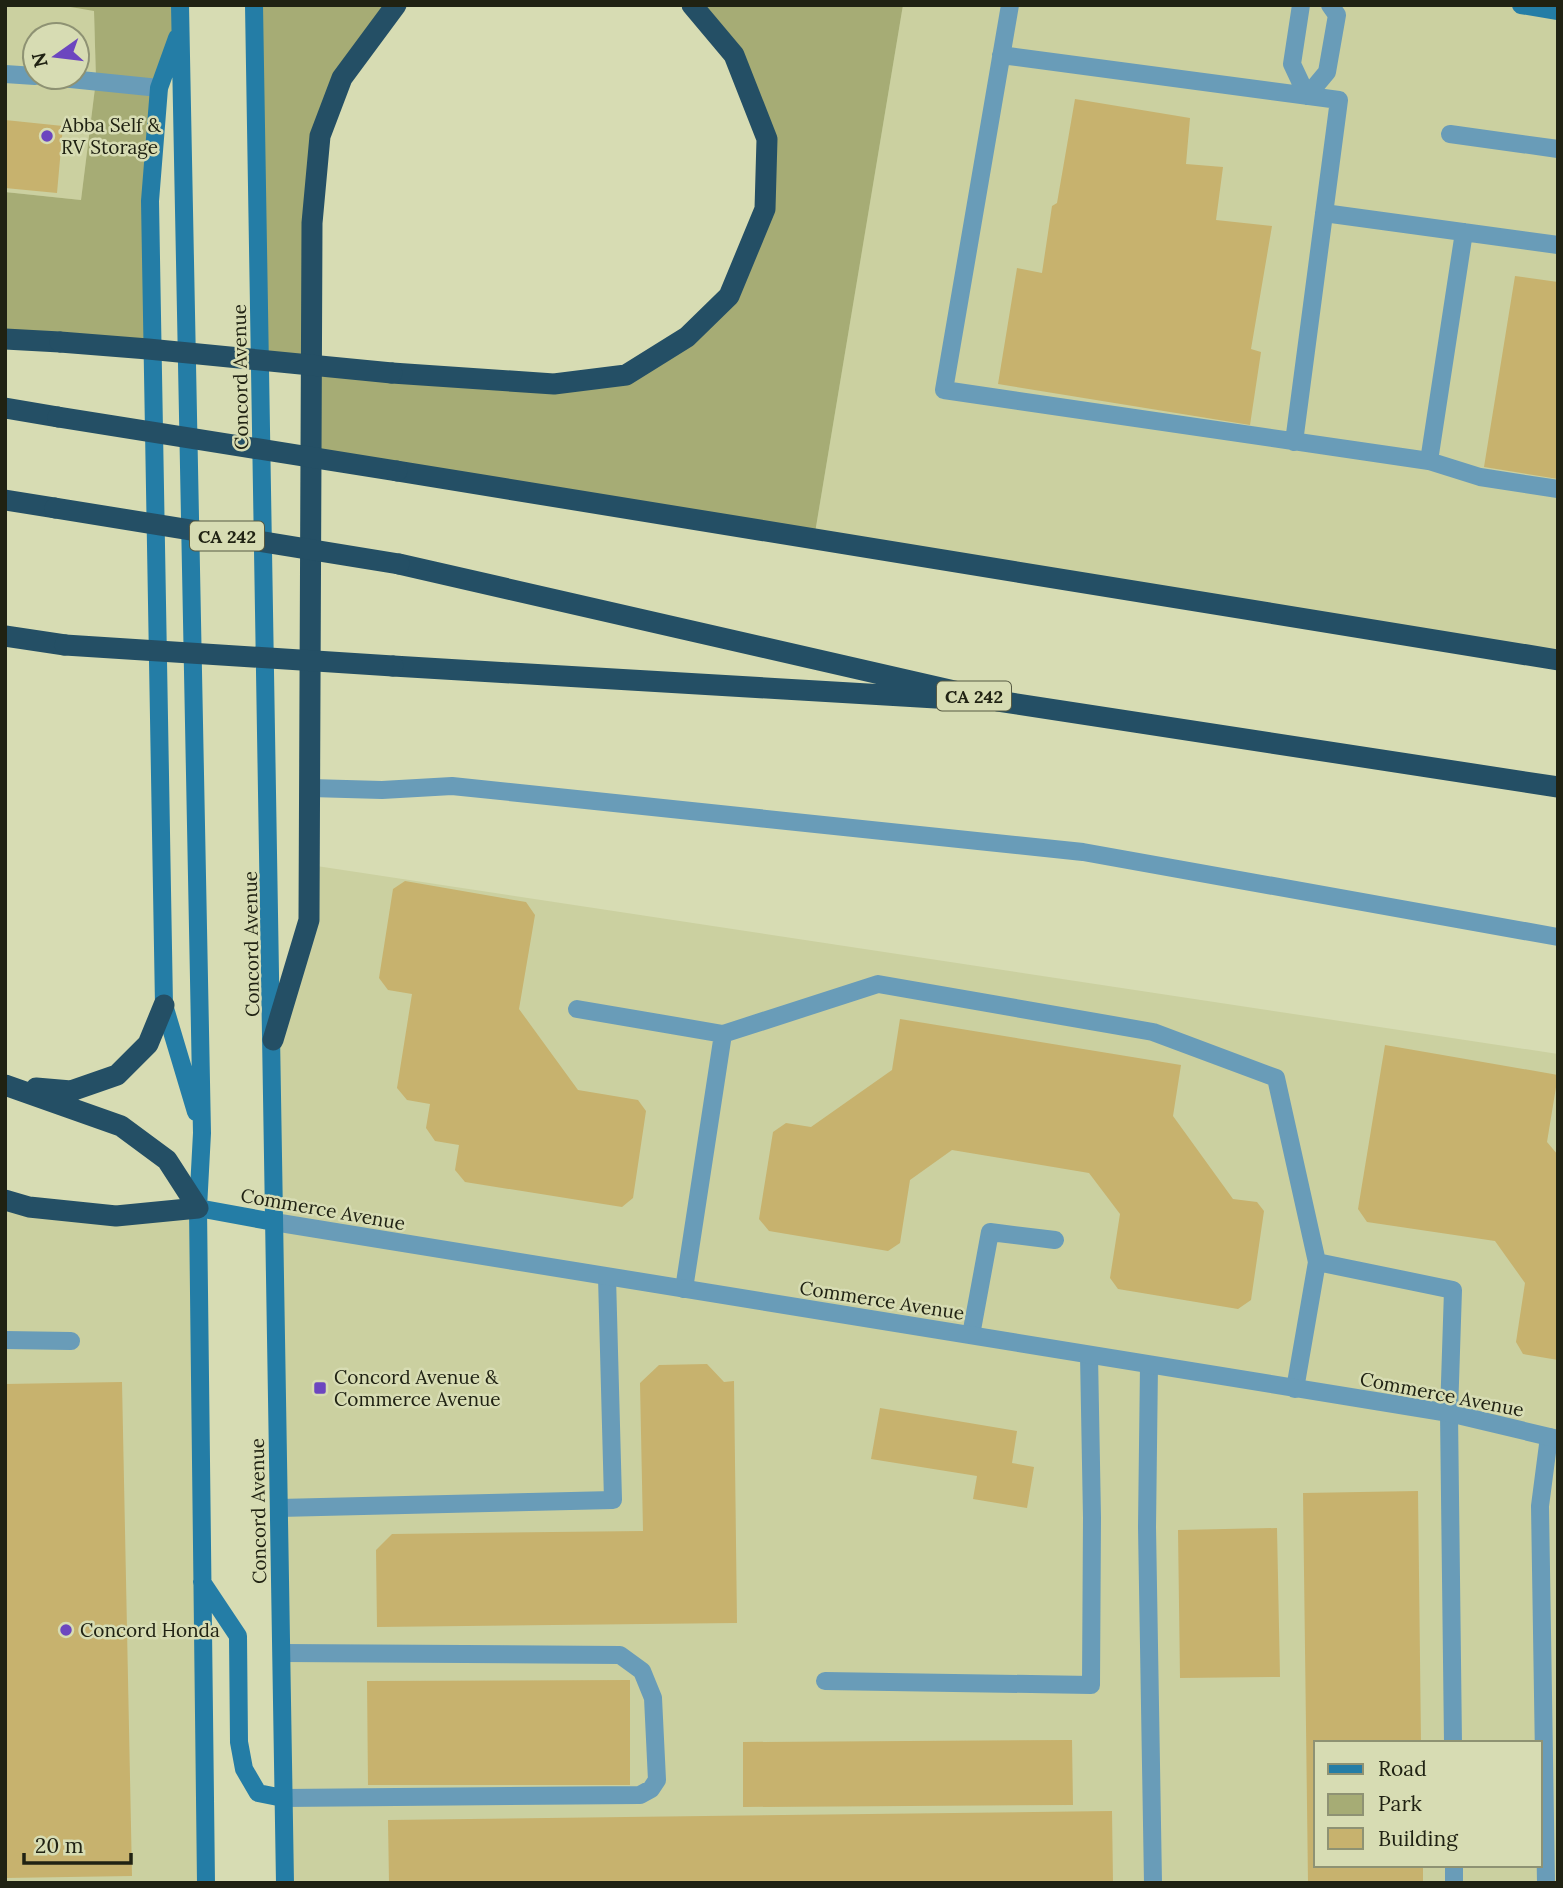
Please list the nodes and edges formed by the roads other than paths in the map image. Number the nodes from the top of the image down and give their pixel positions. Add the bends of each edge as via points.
1 (180, 5) edge
2 (254, 5) edge
3 (396, 5) edge
4 (692, 5) edge
5 (1010, 5) edge
6 (1301, 5) edge
7 (1330, 5) edge
8 (1521, 5) edge
9 (1558, 11) edge
10 (181, 25) junction
11 (1001, 55) junction
12 (91, 81) edge
13 (159, 88) junction
14 (1307, 96) junction
15 (1450, 134) dead end
16 (1558, 149) edge
17 (1324, 213) junction
18 (1464, 232) junction
19 (1558, 245) edge
20 (5, 339) edge
21 (5, 408) edge
22 (1294, 442) junction
23 (1429, 461) junction
24 (1558, 489) edge
25 (5, 500) edge
26 (5, 636) edge
27 (1558, 660) edge
28 (998, 701) junction
29 (1558, 787) edge
30 (310, 788) junction
31 (1558, 937) edge
32 (164, 1005) junction
33 (578, 1009) dead end
34 (723, 1034) junction
35 (273, 1040) junction
36 (7, 1085) edge
37 (202, 1133) junction
38 (5, 1200) edge
39 (198, 1208) junction
40 (274, 1222) junction
41 (1055, 1240) dead end
42 (1317, 1262) junction
43 (607, 1276) junction
44 (684, 1289) junction
45 (971, 1335) junction
46 (5, 1340) edge
47 (71, 1341) dead end
48 (1089, 1355) junction
49 (1149, 1365) junction
50 (1295, 1389) junction
51 (1449, 1413) junction
52 (1553, 1438) edge
53 (279, 1508) junction
54 (202, 1582) junction
55 (282, 1653) junction
56 (825, 1681) dead end
57 (1453, 1741) edge
58 (284, 1798) junction
59 (206, 1883) edge
60 (285, 1883) edge
61 (1153, 1883) edge
62 (1546, 1883) edge

1 - 10 main road
2 - 35 main road, Concord Avenue
3 - 30 highway via 342,78 320,136 313,223
4 - 20 highway, bridge via 734,55 767,139 765,209 729,296 687,337 626,375 554,384
5 - 11 street
6 - 14 street via 1292,64
7 - 14 street via 1337,15 1327,72
8 - 9 main road
10 - 13 main road
10 - 37 main road
11 - 14 street
11 - 22 street via 944,390
12 - 13 street
13 - 32 main road via 150,201
14 - 17 street via 1339,100
15 - 16 street
17 - 18 street
17 - 22 street
18 - 19 street
18 - 23 street
21 - 27 highway, bridge
22 - 23 street
23 - 24 street via 1480,477
25 - 28 highway, CA 242, bridge via 399,564
26 - 28 highway, bridge via 65,645
28 - 29 highway, CA 242
30 - 31 street via 452,786 1083,852
30 - 35 highway via 309,920
32 - 36 highway via 148,1044 117,1075 71,1091
32 - 37 main road
33 - 34 street
34 - 42 street via 878,984 1153,1032 1264,1074 1276,1079
34 - 44 street
35 - 40 main road, Concord Avenue
36 - 39 highway via 121,1126 167,1160
37 - 39 main road
38 - 39 highway via 29,1207 116,1216
39 - 40 main road, Commerce Avenue
39 - 54 main road
40 - 43 street, Commerce Avenue
40 - 53 main road, Concord Avenue
41 - 45 street via 990,1232
42 - 50 street
42 - 51 street via 1453,1290
43 - 44 street, Commerce Avenue
43 - 53 street via 613,1500
44 - 45 street, Commerce Avenue
45 - 48 street, Commerce Avenue
46 - 47 street
48 - 49 street, Commerce Avenue
48 - 56 street via 1091,1685
49 - 50 street, Commerce Avenue
49 - 61 street
50 - 51 street, Commerce Avenue
51 - 52 street, Commerce Avenue
51 - 57 street
52 - 62 street via 1540,1506
53 - 55 main road, Concord Avenue
54 - 58 main road via 238,1636 239,1742 244,1769 258,1793
54 - 59 main road
55 - 58 main road, Concord Avenue
55 - 58 street via 620,1655 642,1671 653,1698 657,1780 640,1795
58 - 60 main road, Concord Avenue

